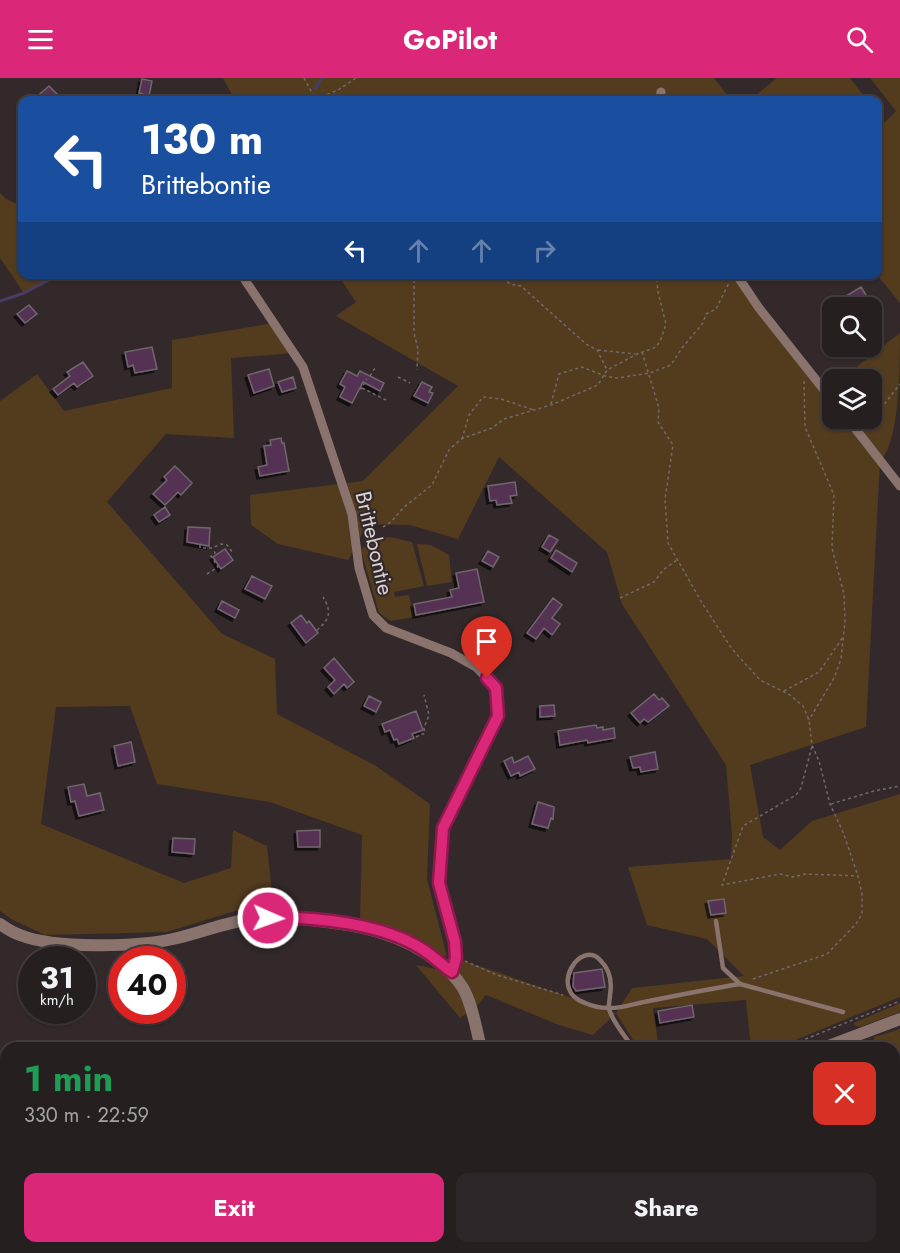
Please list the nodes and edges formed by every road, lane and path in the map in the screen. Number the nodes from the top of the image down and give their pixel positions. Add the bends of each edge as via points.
1 (304, 78) edge
2 (356, 78) edge
3 (314, 96) edge
4 (323, 96) edge
5 (244, 279) edge
6 (414, 279) edge
7 (504, 279) edge
8 (658, 279) edge
9 (740, 279) edge
10 (729, 283) dead end
11 (597, 350) junction
12 (642, 352) junction
13 (637, 354) junction
14 (375, 368) dead end
15 (417, 370) dead end
16 (607, 370) junction
17 (809, 371) junction
18 (650, 373) junction
19 (370, 376) dead end
20 (605, 376) junction
21 (398, 377) dead end
22 (368, 379) dead end
23 (410, 383) dead end
24 (900, 384) edge
25 (372, 387) dead end
26 (822, 387) edge
27 (369, 392) junction
28 (388, 402) dead end
29 (551, 405) junction
30 (882, 407) edge
31 (534, 410) junction
32 (856, 429) edge
33 (461, 440) junction
34 (900, 486) edge
35 (382, 527) dead end
36 (200, 545) dead end
37 (212, 548) junction
38 (233, 553) dead end
39 (678, 560) junction
40 (207, 574) dead end
41 (323, 597) dead end
42 (620, 598) dead end
43 (317, 630) dead end
44 (844, 635) junction
45 (784, 691) junction
46 (424, 695) dead end
47 (809, 720) junction
48 (416, 737) dead end
49 (812, 745) junction
50 (900, 786) edge
51 (830, 804) junction
52 (858, 876) junction
53 (716, 921) dead end
54 (0, 924) edge
55 (456, 958) junction
56 (452, 972) junction
57 (740, 984) junction
58 (574, 998) junction
59 (900, 1001) edge
60 (609, 1008) junction
61 (843, 1012) dead end
62 (900, 1019) edge
63 (480, 1042) edge
64 (629, 1042) edge
65 (798, 1042) edge
66 (838, 1042) edge

1 - 3 path
2 - 4 path
5 - 55 street, Brittebontie via 303,367 352,514 359,568 373,615 386,628 476,667 496,688 498,716 443,828 439,883
6 - 15 path
7 - 11 path via 521,286
8 - 12 path via 666,324 660,342
9 - 17 street
10 - 18 path via 716,309 706,314 671,365
11 - 13 path
11 - 16 path
12 - 13 path
12 - 18 path
13 - 16 path
14 - 19 path
16 - 20 path
17 - 26 street
17 - 44 path via 803,383 805,427 834,495 832,548 844,594
18 - 20 path
18 - 39 path via 659,408 658,422 673,446 665,499 668,543
20 - 29 path via 598,385
20 - 29 path via 582,367 559,374
21 - 23 path
22 - 27 path via 361,388
24 - 30 path
25 - 27 path
27 - 28 path
29 - 31 path
31 - 33 path via 504,419
31 - 33 path via 483,397 469,415
32 - 34 street
33 - 35 path via 449,450 432,485
36 - 37 path
37 - 38 path via 227,545
37 - 40 path via 215,553 211,556 218,567
39 - 42 path via 654,582
39 - 45 path via 732,649 760,680
41 - 43 path via 330,613 328,621
44 - 45 path via 819,672
44 - 47 path via 842,659
45 - 47 path via 803,706
46 - 48 path via 429,715 425,733
47 - 49 path
49 - 51 path
49 - 52 path via 796,795 743,826 722,885 780,874
50 - 51 path
51 - 52 path
52 - 57 path via 862,914 827,954
53 - 57 lane via 723,968
54 - 56 street via 19,935 67,945 145,944 256,918 352,924 401,938
55 - 56 street, Brittebontie
55 - 58 path
56 - 63 street via 463,989
57 - 60 lane
57 - 61 lane
58 - 60 lane
58 - 60 lane via 567,978 570,968 584,955 591,954 598,957 610,975
59 - 65 path
60 - 64 lane
62 - 66 street

